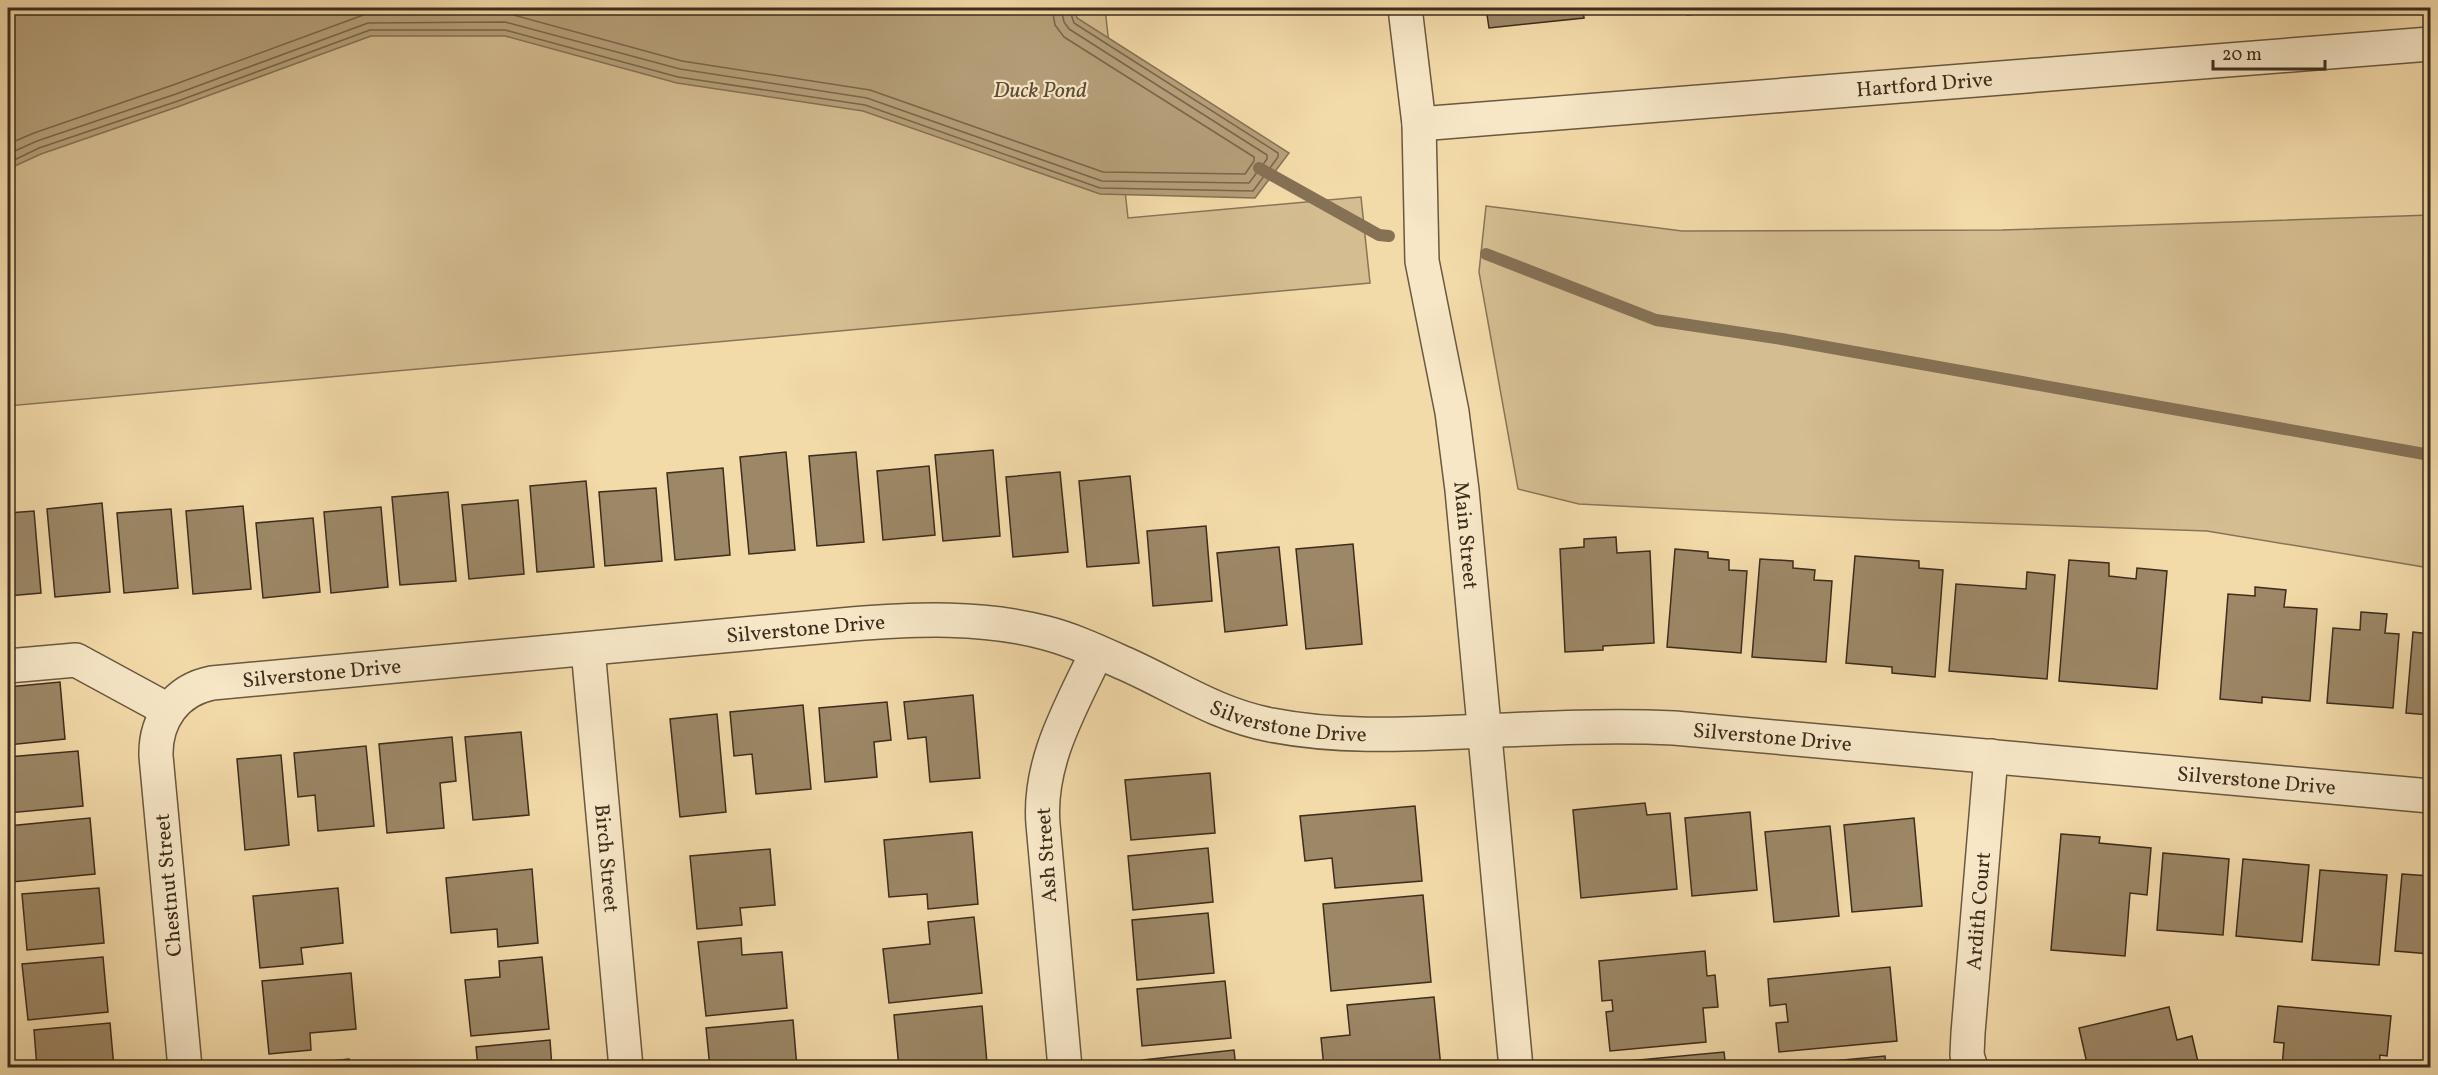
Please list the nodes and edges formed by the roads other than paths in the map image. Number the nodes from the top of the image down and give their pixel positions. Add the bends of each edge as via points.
1 (1405, 8) edge
2 (2430, 44) edge
3 (1419, 124) junction
4 (588, 649) junction
5 (1096, 652) junction
6 (8, 666) edge
7 (170, 708) junction
8 (1484, 730) junction
9 (1991, 756) junction
10 (2430, 796) edge
11 (185, 1068) edge
12 (626, 1068) edge
13 (1065, 1068) edge
14 (1516, 1068) edge
15 (1971, 1068) edge

1 - 3 street, Main Street
2 - 3 street, Hartford Drive
3 - 8 street, Main Street via 1422,261 1452,412
4 - 5 street, Silverstone Drive via 918,619 1013,626 1047,633
4 - 7 street, Silverstone Drive via 212,683 190,691
4 - 12 street, Birch Street
5 - 8 street, Silverstone Drive via 1248,721 1353,735
5 - 13 street, Ash Street via 1052,752 1042,795
6 - 7 street via 76,660
7 - 11 street, Chestnut Street via 160,726 156,749
8 - 9 street, Silverstone Drive via 1674,728
8 - 14 street, Main Street
9 - 10 street, Silverstone Drive
9 - 15 street, Ardith Court via 1968,1033

